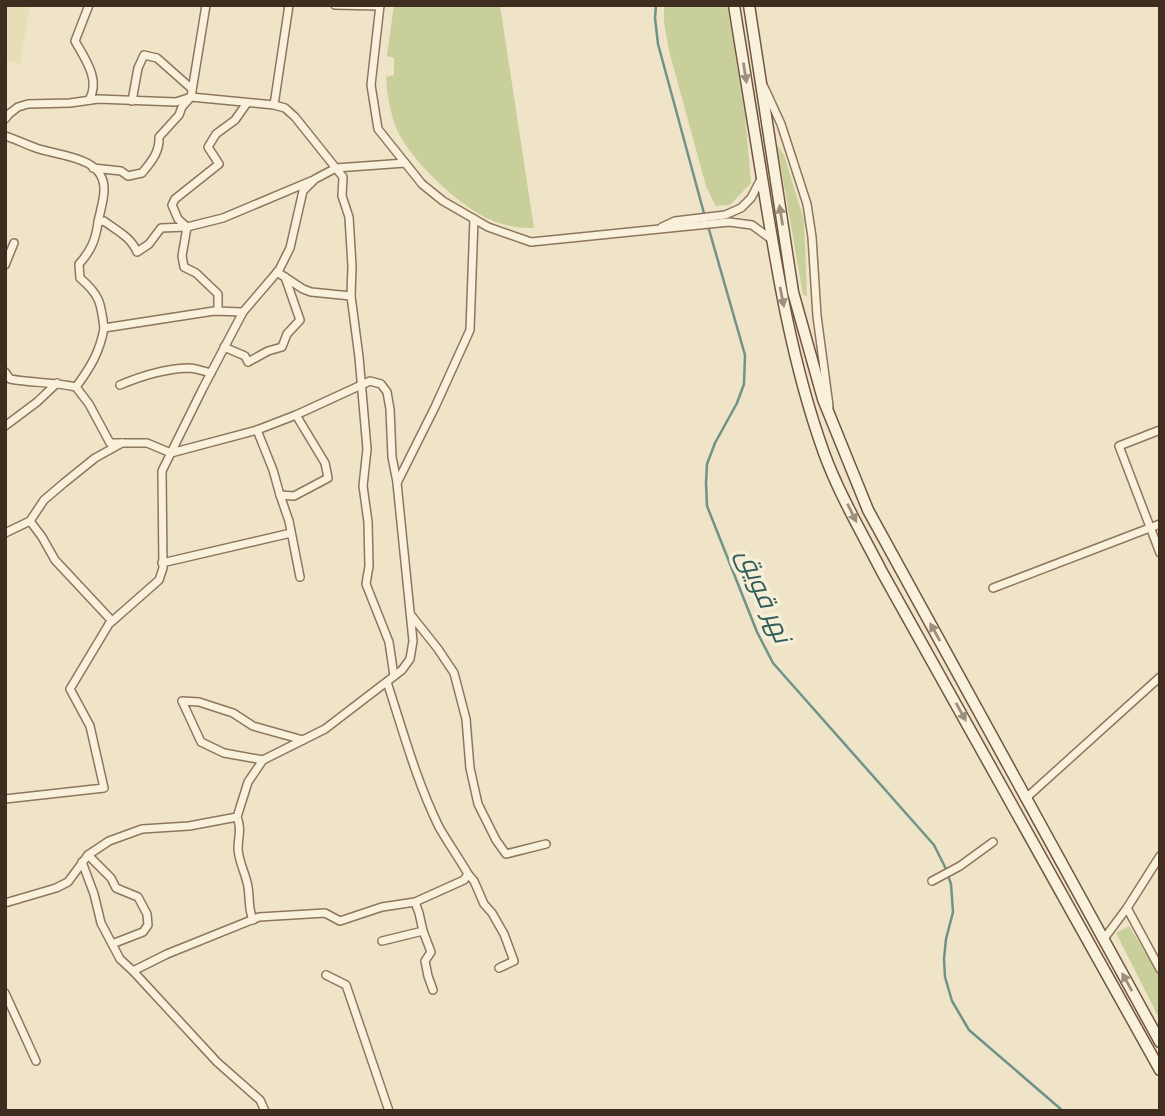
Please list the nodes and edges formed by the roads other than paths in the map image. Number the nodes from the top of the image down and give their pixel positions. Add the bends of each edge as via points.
1 (89, 5) edge
2 (206, 5) edge
3 (289, 5) edge
4 (335, 5) edge
5 (734, 5) edge
6 (749, 5) edge
7 (346, 6) edge
8 (356, 6) edge
9 (380, 6) edge
10 (760, 78) junction
11 (191, 93) junction
12 (89, 100) junction
13 (132, 100) junction
14 (247, 103) junction
15 (274, 105) junction
16 (18, 107) junction
17 (5, 110) edge
18 (5, 119) edge
19 (5, 135) edge
20 (405, 163) junction
21 (93, 168) junction
22 (337, 168) junction
23 (762, 177) junction
24 (314, 179) junction
25 (474, 219) junction
26 (727, 219) junction
27 (98, 222) junction
28 (187, 227) junction
29 (771, 239) junction
30 (14, 243) dead end
31 (5, 265) edge
32 (277, 272) junction
33 (285, 277) junction
34 (351, 296) junction
35 (218, 311) junction
36 (243, 312) junction
37 (104, 328) junction
38 (225, 347) junction
39 (5, 372) edge
40 (211, 373) junction
41 (57, 383) junction
42 (362, 384) junction
43 (120, 385) dead end
44 (76, 387) junction
45 (296, 415) junction
46 (831, 417) junction
47 (5, 426) edge
48 (257, 430) junction
49 (1160, 430) edge
50 (123, 443) junction
51 (171, 453) junction
52 (397, 483) junction
53 (280, 495) junction
54 (30, 521) junction
55 (1160, 524) edge
56 (1150, 528) junction
57 (5, 533) edge
58 (291, 533) junction
59 (1157, 541) edge
60 (1160, 553) edge
61 (162, 563) junction
62 (300, 577) dead end
63 (993, 588) dead end
64 (411, 615) junction
65 (112, 621) junction
66 (1160, 677) edge
67 (391, 679) junction
68 (303, 740) junction
69 (263, 760) junction
70 (5, 799) edge
71 (1025, 799) junction
72 (237, 817) junction
73 (993, 842) dead end
74 (546, 844) dead end
75 (88, 855) junction
76 (1160, 856) edge
77 (82, 862) junction
78 (468, 874) junction
79 (935, 879) dead end
80 (415, 902) junction
81 (5, 903) edge
82 (1127, 908) junction
83 (253, 920) junction
84 (423, 931) junction
85 (1103, 940) junction
86 (382, 941) dead end
87 (112, 944) junction
88 (499, 968) dead end
89 (1160, 969) edge
90 (133, 971) junction
91 (326, 975) dead end
92 (433, 990) dead end
93 (5, 993) edge
94 (1157, 1037) edge
95 (1142, 1038) junction
96 (36, 1061) dead end
97 (1160, 1070) edge
98 (265, 1111) edge
99 (389, 1111) edge

1 - 12 street via 75,41 93,74
2 - 11 street
3 - 15 street
4 - 7 street
5 -> 23 main road
6 - 10 main road
7 - 8 street
8 - 9 street
9 - 20 street via 371,85 378,129
46 -> 10 main road via 793,292
10 - 46 street via 807,204
11 - 13 street via 176,102
11 - 13 street via 157,58 144,55
11 - 14 street
11 - 21 street via 159,137 159,147 142,173 128,176
12 - 13 street
12 - 16 street
14 - 15 street
14 - 28 street via 208,147 219,164 172,205
15 - 22 street via 295,117
16 - 17 street
16 - 18 street
19 - 21 street via 73,156
20 - 22 street
20 - 25 street via 422,184
21 - 27 street via 104,189
22 - 24 street
22 - 34 street via 343,177 342,196 349,217
23 - 26 street via 751,198
23 - 29 main road
24 - 28 street via 223,218
24 - 32 street via 303,191 290,248
25 - 26 street via 531,242
25 - 52 street via 470,330
26 - 29 street via 752,225
27 - 28 street via 104,221 124,235 137,251 162,228
27 - 37 street via 96,239 79,264 80,278 101,303
28 - 35 street via 184,267 218,294
29 -> 95 main road via 805,393 850,511
30 - 31 street
32 - 33 street
32 - 36 street
33 - 34 street via 311,292
33 - 38 street via 300,320 282,347 248,362
34 - 42 street
35 - 36 street
35 - 37 street
36 - 38 street
37 - 44 street via 92,366
38 - 40 street
39 - 41 street via 10,379
40 - 43 street via 190,368
40 - 51 street
41 - 44 street
41 - 47 street
42 - 45 street
42 - 52 street via 381,384 387,392
42 - 67 street via 367,449 363,486 368,522 366,584 389,642
44 - 50 street via 110,443
45 - 48 street
45 - 53 street via 325,463 328,478 294,496
71 -> 46 main road via 868,510
48 - 51 street
48 - 53 street
49 - 56 street via 1118,446
50 - 51 street via 147,443
50 - 54 street via 64,483 44,500
51 - 61 street via 162,471
52 - 64 street
53 - 58 street
54 - 57 street
54 - 65 street via 55,560
55 - 56 street
56 - 59 street
56 - 63 street
58 - 61 street
58 - 62 street
59 - 60 street
61 - 65 street via 159,579
64 - 67 street via 410,659
64 - 74 street via 454,673 466,719 478,804 496,840 506,854
65 - 70 street via 70,689 90,726 104,788
66 - 71 street
67 - 68 street
67 - 78 street via 418,777 440,829
68 - 69 street
68 - 69 street via 253,726 233,713 199,702 182,701 201,742 224,753
69 - 72 street via 248,782
71 - 85 main road
72 - 75 street via 142,829 109,841
72 - 83 street via 241,826 238,847
73 - 79 street
75 - 77 street
75 - 87 street via 116,888 138,897 147,914 143,932
76 - 82 street
77 - 81 street via 68,882
77 - 87 street
78 - 80 street
78 - 88 street via 504,934 514,961
80 - 83 street via 340,921 325,913
80 - 84 street
82 - 85 street
82 - 89 street
83 - 90 street
84 - 86 street
84 - 92 street
94 -> 85 main road
87 - 90 street
90 - 98 street via 217,1062 260,1100
91 - 99 street via 346,985
93 - 96 street
94 - 95 main road
95 - 97 main road

